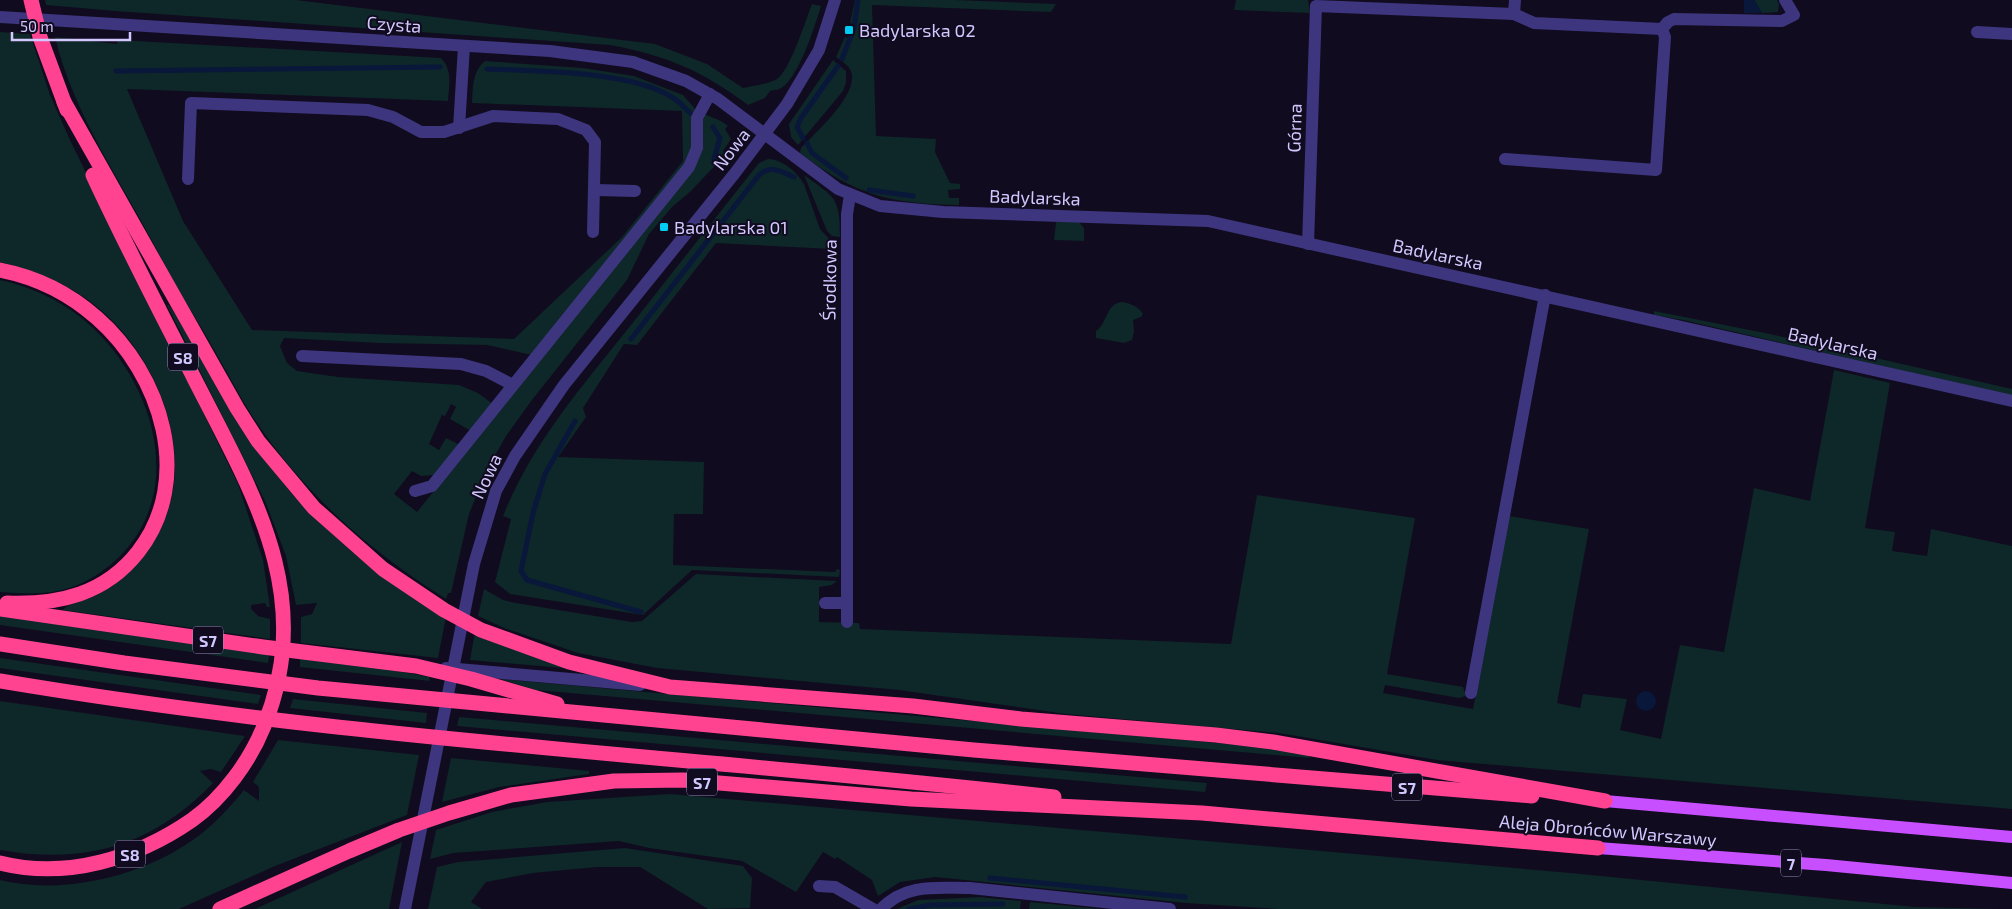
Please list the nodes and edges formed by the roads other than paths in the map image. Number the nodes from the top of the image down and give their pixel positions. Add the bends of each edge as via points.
1 (31, 0) edge
2 (835, 0) edge
3 (1515, 0) edge
4 (1785, 0) edge
5 (1514, 14) junction
6 (0, 17) edge
7 (1662, 29) junction
8 (1977, 32) dead end
9 (2012, 34) edge
10 (464, 46) junction
11 (710, 94) junction
12 (64, 102) junction
13 (459, 128) junction
14 (766, 134) junction
15 (1505, 159) dead end
16 (188, 179) dead end
17 (596, 190) junction
18 (635, 191) dead end
19 (850, 195) junction
20 (594, 232) dead end
21 (1308, 244) junction
22 (0, 270) edge
23 (1545, 296) junction
24 (302, 356) dead end
25 (513, 385) junction
26 (2012, 401) edge
27 (415, 491) dead end
28 (0, 603) edge
29 (825, 603) dead end
30 (847, 603) junction
31 (0, 609) edge
32 (847, 622) dead end
33 (0, 644) edge
34 (416, 666) junction
35 (0, 681) edge
36 (670, 687) junction
37 (1471, 693) dead end
38 (599, 715) junction
39 (1605, 800) junction
40 (1195, 812) junction
41 (2012, 837) edge
42 (1598, 848) joint
43 (0, 863) edge
44 (2012, 883) edge
45 (819, 886) dead end
46 (406, 908) edge
47 (220, 909) edge
48 (873, 909) edge
49 (881, 909) edge
50 (1170, 909) edge

1 - 12 highway, S8 via 40,38
2 - 14 street via 827,30 814,59
3 - 5 street
4 - 7 street via 1794,15 1778,22 1674,19
5 - 7 street via 1534,23
5 - 21 street, Górna via 1316,6
6 - 10 street, Czysta
7 - 15 street via 1665,38 1656,170
8 - 9 street
10 - 11 street, Czysta via 596,55 633,62 667,72
10 - 13 street
11 - 14 street, Czysta
11 - 25 street via 697,118 697,148 691,164
12 - 36 highway via 237,408 258,441 314,508 383,569 444,610 482,630 569,662
12 - 43 highway, S8 via 103,195 255,502 276,564 284,618 283,660 271,708 250,756 196,817 135,852 102,862 57,868
13 - 16 street via 421,132 393,117 368,110 191,103
13 - 17 street via 483,118 504,116 574,123 586,130 595,142
14 - 19 street via 821,178
14 - 46 street, Nowa via 564,385 505,474 482,532
17 - 18 street
17 - 20 street
19 - 21 street, Badylarska via 880,206 917,211 1198,220
19 - 30 street, Środkowa via 847,252
21 - 23 street, Badylarska
22 - 28 highway via 34,279 69,297 115,335 130,354 154,397 165,434 168,470 155,526 135,555 113,577 79,596 60,601
23 - 26 street, Badylarska
23 - 37 street
24 - 25 street via 460,364 486,371
25 - 27 street via 432,486
29 - 30 street
30 - 32 street, Środkowa
31 - 34 highway, S7
33 - 38 highway via 271,683
34 - 36 street
34 - 38 highway, S7
35 - 40 highway via 254,718 904,780
36 - 39 highway via 1225,736
38 - 39 highway, Aleja Obrońców Warszawy / S7 via 1465,792
39 - 41 main road, Aleja Obrońców Warszawy
40 - 42 highway, Aleja Obrońców Warszawy / S7
40 - 47 highway, S7 via 911,799 683,780 584,784 511,795 399,830
42 - 44 main road, Aleja Obrońców Warszawy / 7
45 - 48 street via 836,887
49 - 50 street via 905,891 937,888 970,888

